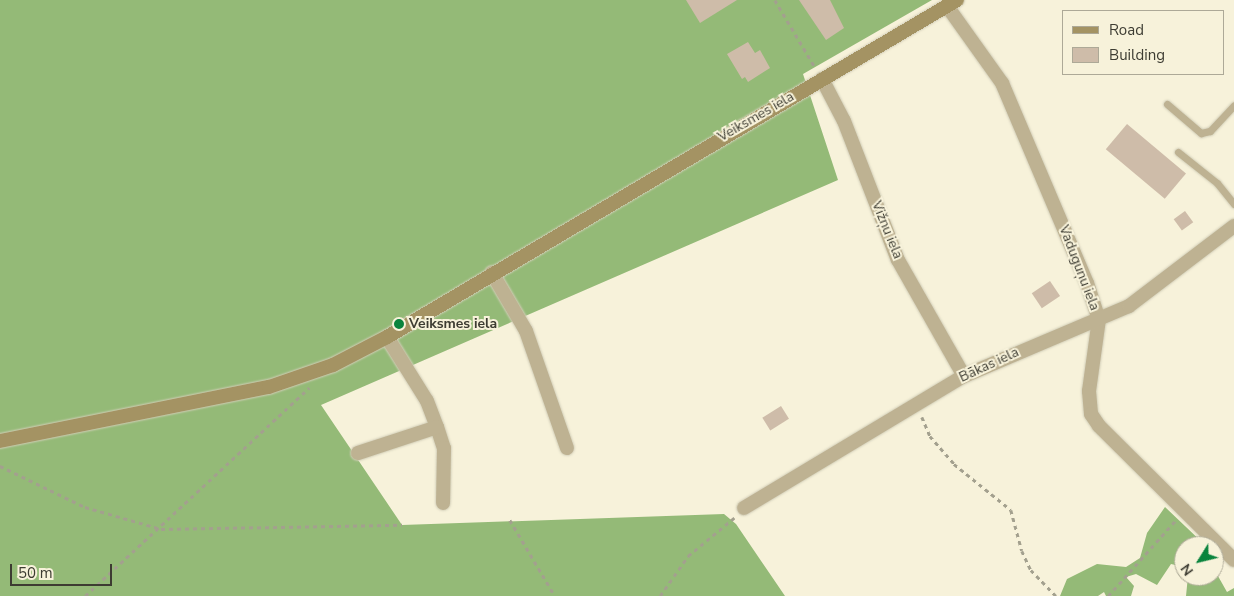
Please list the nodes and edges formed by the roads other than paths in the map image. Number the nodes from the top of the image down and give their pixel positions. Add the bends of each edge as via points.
1 (952, 3) edge
2 (822, 79) junction
3 (1167, 104) dead end
4 (1234, 105) edge
5 (1178, 152) dead end
6 (1234, 204) edge
7 (1234, 226) edge
8 (492, 272) junction
9 (1099, 319) junction
10 (387, 337) junction
11 (964, 376) junction
12 (438, 427) junction
13 (0, 441) edge
14 (566, 448) dead end
15 (358, 453) dead end
16 (443, 503) dead end
17 (744, 508) road end
18 (1234, 560) edge

1 - 2 main road, Veiksmes iela
1 - 9 street, Vaduguņu iela via 1002,83 1087,283
2 - 8 main road, Veiksmes iela
2 - 11 street, Vižņu iela via 844,121 898,260
3 - 4 lane via 1201,133 1210,130
5 - 6 lane via 1217,183
7 - 9 street, Bākas iela via 1152,291
8 - 10 main road, Veiksmes iela
8 - 14 street via 526,330
9 - 11 street, Bākas iela
9 - 18 street, Vaduguņu iela via 1089,390 1091,414
10 - 12 street via 427,401
10 - 13 main road, Veiksmes iela via 293,381
11 - 17 street, Bākas iela
12 - 15 street
12 - 16 street via 444,448

